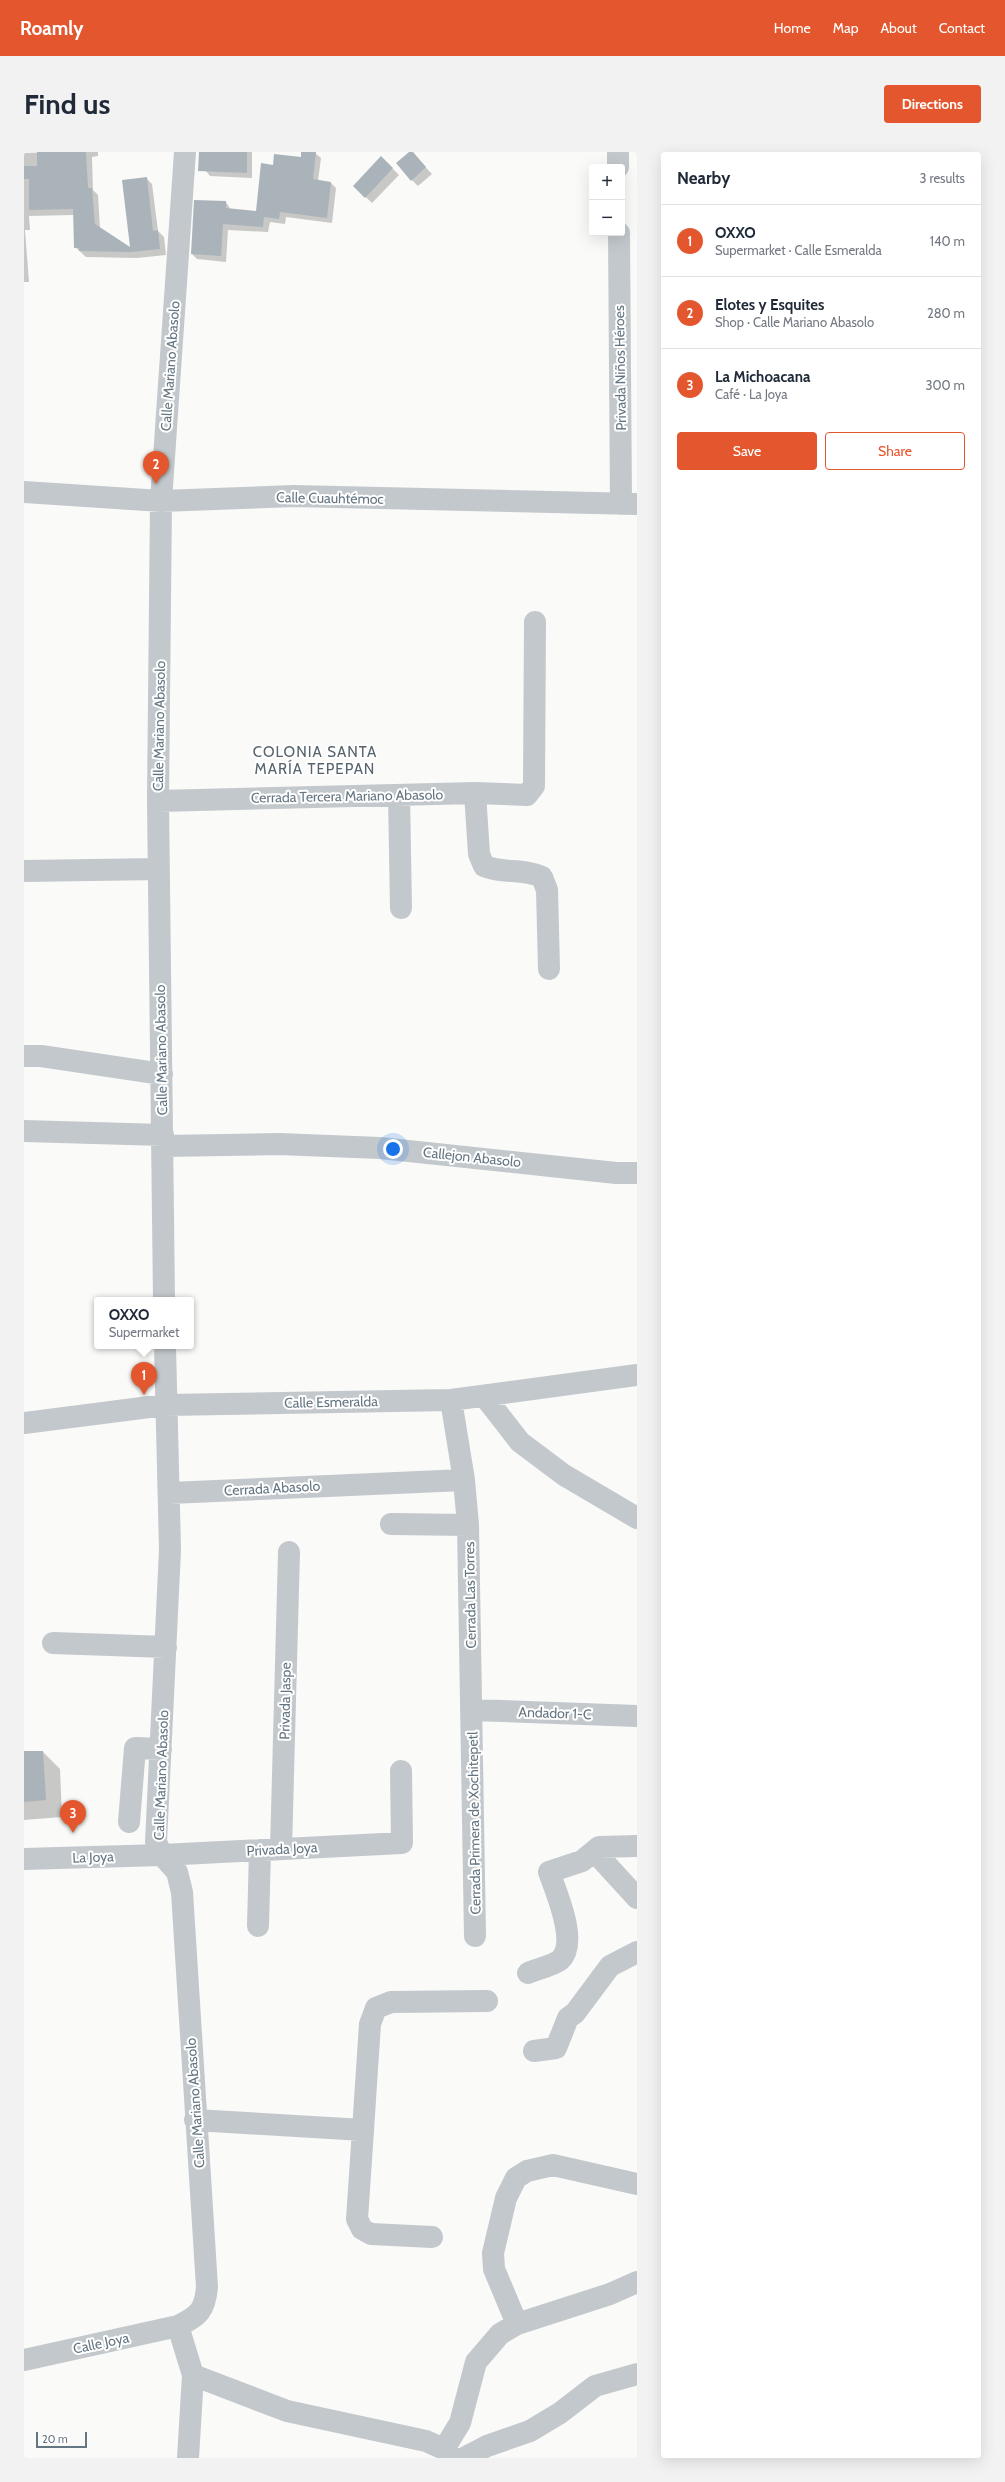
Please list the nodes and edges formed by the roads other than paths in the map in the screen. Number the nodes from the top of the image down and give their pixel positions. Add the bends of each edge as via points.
1 (185, 152) edge
2 (618, 152) edge
3 (618, 164) edge
4 (619, 236) edge
5 (628, 336) edge
6 (24, 492) edge
7 (161, 500) junction
8 (629, 504) edge
9 (535, 622) dead end
10 (475, 793) junction
11 (399, 795) junction
12 (158, 801) junction
13 (159, 869) junction
14 (24, 871) edge
15 (401, 908) dead end
16 (549, 969) dead end
17 (24, 1056) edge
18 (162, 1074) junction
19 (24, 1131) edge
20 (163, 1140) junction
21 (637, 1173) edge
22 (164, 1297) edge
23 (165, 1349) edge
24 (637, 1375) edge
25 (485, 1397) junction
26 (451, 1400) junction
27 (165, 1405) junction
28 (24, 1423) edge
29 (464, 1480) junction
30 (170, 1493) junction
31 (637, 1518) edge
32 (391, 1524) dead end
33 (468, 1525) junction
34 (289, 1552) dead end
35 (53, 1643) dead end
36 (166, 1647) junction
37 (473, 1710) junction
38 (637, 1716) edge
39 (161, 1749) junction
40 (401, 1771) dead end
41 (129, 1822) dead end
42 (637, 1846) edge
43 (281, 1849) junction
44 (260, 1850) junction
45 (594, 1851) junction
46 (162, 1855) junction
47 (24, 1859) edge
48 (637, 1898) edge
49 (258, 1926) dead end
50 (475, 1936) dead end
51 (637, 1952) edge
52 (528, 1973) dead end
53 (487, 2001) dead end
54 (534, 2051) dead end
55 (195, 2120) junction
56 (363, 2130) junction
57 (637, 2184) edge
58 (432, 2237) dead end
59 (637, 2282) edge
60 (517, 2324) junction
61 (178, 2326) junction
62 (24, 2360) edge
63 (637, 2374) edge
64 (193, 2375) junction
65 (448, 2454) edge
66 (188, 2458) edge
67 (464, 2458) edge

1 - 7 street, Calle Mariano Abasolo
2 - 3 street
4 - 5 street, Privada Niños Héroes
5 - 8 street, Privada Niños Héroes
6 - 7 street, Calle Cuauhtémoc
7 - 8 street, Calle Cuauhtémoc via 294,496
7 - 12 street, Calle Mariano Abasolo
9 - 10 street, Cerrada Tercera Mariano Abasolo via 534,786 527,794
10 - 11 street, Cerrada Tercera Mariano Abasolo
10 - 16 street via 479,854 484,866 494,871 530,871 542,877 547,890
11 - 12 street, Cerrada Tercera Mariano Abasolo
11 - 15 street
12 - 13 street, Calle Mariano Abasolo
13 - 14 street
13 - 18 street, Calle Mariano Abasolo
17 - 18 street via 41,1056
18 - 20 street, Calle Mariano Abasolo
19 - 20 street, Callejon Abasolo
20 - 21 street, Callejon Abasolo via 380,1148 616,1173
20 - 22 street, Calle Mariano Abasolo
23 - 27 street, Calle Mariano Abasolo
24 - 25 street, Calle Esmeralda
25 - 26 street, Calle Esmeralda
25 - 31 street via 520,1442 564,1475
26 - 27 street, Calle Esmeralda
26 - 29 street, Cerrada Las Torres
27 - 28 street, Calle Esmeralda
27 - 30 street, Calle Mariano Abasolo
29 - 30 street, Cerrada Abasolo
29 - 33 street, Cerrada Las Torres
30 - 36 street, Calle Mariano Abasolo
32 - 33 street
33 - 37 street, Cerrada Las Torres
34 - 43 street, Privada Jaspe
35 - 36 street
36 - 39 street, Calle Mariano Abasolo
37 - 38 street, Andador 1-C
37 - 50 street, Cerrada Primera de Xochitepetl
39 - 41 street via 135,1748
39 - 46 street, Calle Mariano Abasolo via 156,1842
40 - 43 street, Privada Joya via 402,1843
42 - 45 street via 599,1847
43 - 44 street, Privada Joya
44 - 46 street, Privada Joya
44 - 49 street
45 - 48 street
45 - 52 street via 582,1861 549,1872 566,1922 567,1946 560,1960
46 - 47 street, La Joya
46 - 55 street, Calle Mariano Abasolo via 178,1872 182,1892
51 - 54 street via 610,1966 575,2013 568,2018 556,2048
53 - 56 street via 391,2002 376,2008 370,2024
55 - 56 street
55 - 61 street, Calle Mariano Abasolo via 207,2287 205,2304 195,2318
56 - 58 street via 357,2219 362,2229 371,2234
57 - 60 street via 552,2166 527,2171 516,2178 506,2198 493,2261
59 - 60 street via 610,2294
60 - 65 street via 500,2334 476,2362 460,2423
61 - 62 street, Calle Joya
61 - 64 street
63 - 67 street via 595,2386 560,2413 530,2431 487,2446
64 - 65 street via 286,2411 426,2441
64 - 66 street

